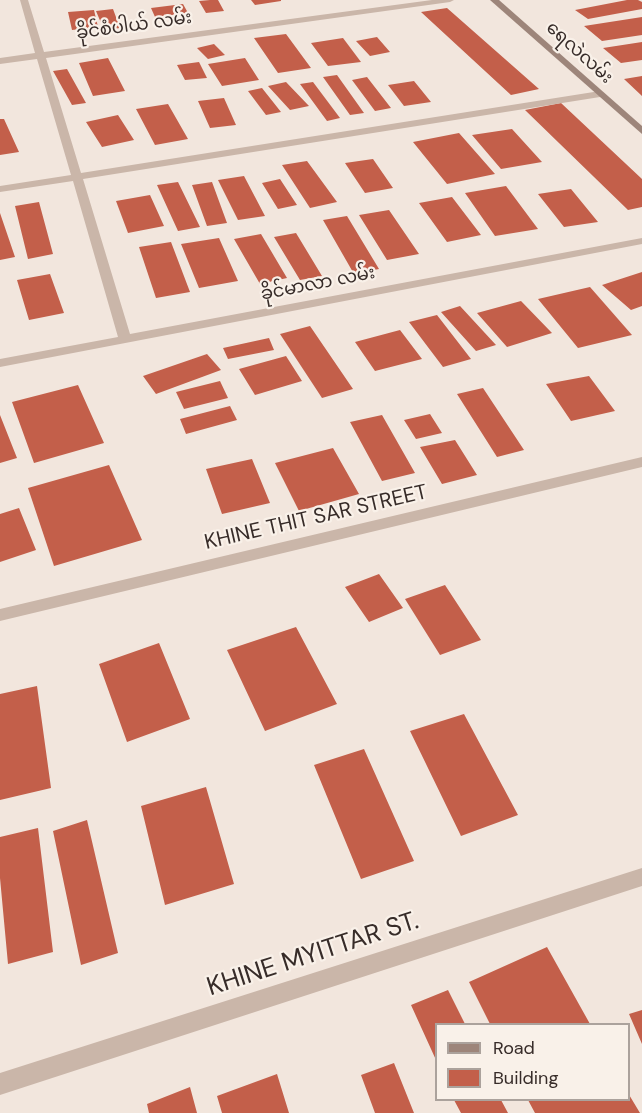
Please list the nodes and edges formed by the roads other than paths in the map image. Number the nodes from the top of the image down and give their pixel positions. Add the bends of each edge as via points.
1 (24, 0) edge
2 (450, 0) edge
3 (494, 0) edge
4 (42, 56) junction
5 (0, 61) edge
6 (600, 94) junction
7 (642, 131) edge
8 (76, 177) junction
9 (0, 189) edge
10 (642, 241) edge
11 (125, 339) junction
12 (0, 363) edge
13 (642, 462) edge
14 (0, 615) edge
15 (642, 877) edge
16 (0, 1084) edge

1 - 4 street
2 - 4 street, ခိုင်စံပါယ် လမ်း
3 - 6 main road, ရေလဲလမ်း
4 - 5 street, ခိုင်စံပါယ် လမ်း
4 - 8 street
6 - 7 main road, ရေလဲလမ်း
6 - 8 street
8 - 9 street
8 - 11 street
10 - 11 street, ခိုင်မာလာ လမ်း
11 - 12 street, ခိုင်မာလာ လမ်း
13 - 14 street, KHINE THIT SAR STREET
15 - 16 street, KHINE MYITTAR ST.

